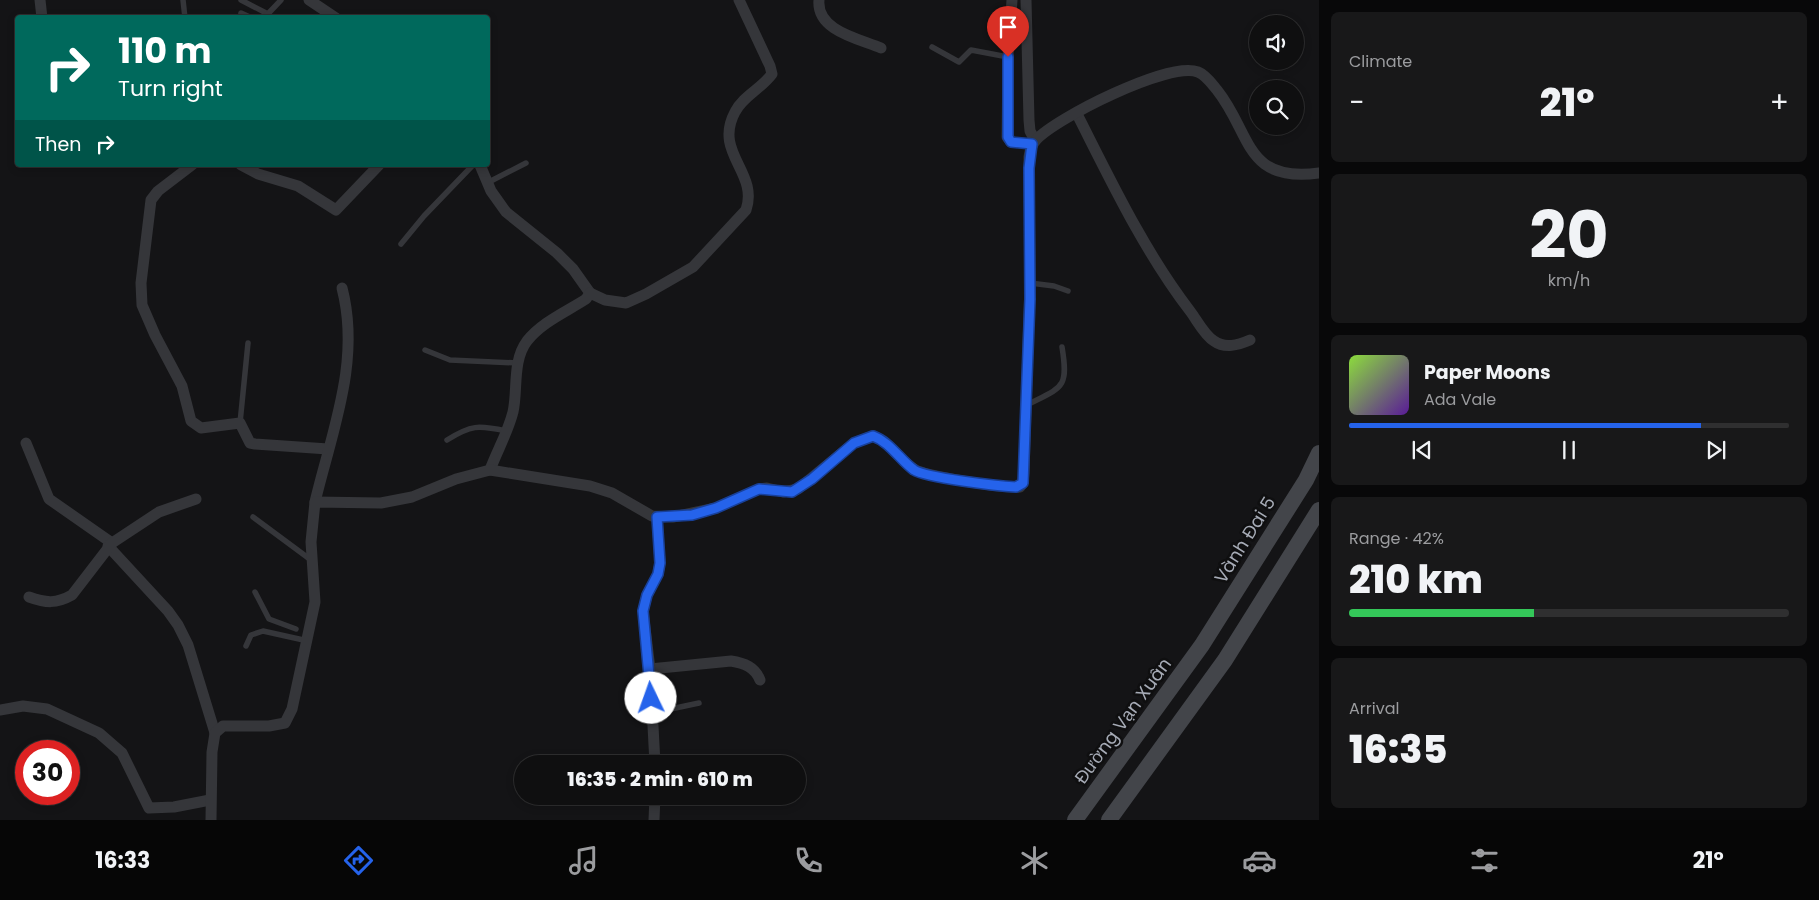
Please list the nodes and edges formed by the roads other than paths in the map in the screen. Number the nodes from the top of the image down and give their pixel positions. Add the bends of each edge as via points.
1 (40, 0) edge
2 (183, 0) edge
3 (241, 0) edge
4 (281, 0) edge
5 (309, 0) edge
6 (739, 0) edge
7 (819, 0) edge
8 (1012, 0) edge
9 (1026, 0) edge
10 (241, 13) dead end
11 (42, 15) edge
12 (185, 15) edge
13 (245, 15) edge
14 (264, 15) edge
15 (267, 15) edge
16 (332, 15) edge
17 (932, 47) dead end
18 (882, 48) dead end
19 (1008, 57) junction
20 (1077, 114) junction
21 (1031, 142) junction
22 (526, 163) dead end
23 (189, 167) edge
24 (245, 167) edge
25 (377, 167) edge
26 (472, 167) edge
27 (481, 167) edge
28 (1319, 173) edge
29 (487, 183) junction
30 (401, 244) dead end
31 (1030, 283) junction
32 (342, 288) dead end
33 (1068, 291) dead end
34 (590, 293) junction
35 (1250, 340) dead end
36 (248, 343) dead end
37 (1062, 347) dead end
38 (425, 350) dead end
39 (518, 363) junction
40 (1027, 405) junction
41 (240, 423) junction
42 (506, 431) junction
43 (447, 440) dead end
44 (26, 443) dead end
45 (328, 449) junction
46 (1319, 453) edge
47 (490, 470) junction
48 (196, 498) dead end
49 (315, 502) junction
50 (1319, 510) edge
51 (252, 517) dead end
52 (657, 517) junction
53 (110, 545) junction
54 (312, 560) junction
55 (255, 592) dead end
56 (29, 597) dead end
57 (296, 629) dead end
58 (308, 635) junction
59 (246, 646) dead end
60 (1202, 646) joint
61 (650, 669) junction
62 (760, 680) dead end
63 (699, 703) dead end
64 (0, 710) edge
65 (652, 713) junction
66 (215, 733) junction
67 (654, 755) edge
68 (210, 800) junction
69 (655, 805) edge
70 (210, 820) edge
71 (654, 820) edge
72 (1075, 820) edge
73 (1110, 820) edge

1 - 11 street
2 - 12 lane
3 - 14 lane
4 - 15 lane
5 - 16 street
6 - 34 street via 772,74 739,105 727,128 730,146 748,188 746,210 693,267 646,294 626,303 604,300
7 - 18 street via 820,10 828,24
8 - 19 street
9 - 21 street
10 - 13 lane
17 - 19 lane via 959,62 971,50
19 - 21 street via 1009,140
20 - 21 street
20 - 28 street via 1136,83 1170,72 1198,72 1220,94 1259,161 1277,171 1304,175
20 - 35 street via 1127,212 1170,285 1213,341 1224,346
21 - 31 street
22 - 29 lane
23 - 41 street via 158,191 152,200 141,282 142,305 182,386 191,420 201,428
24 - 25 street via 298,186 336,210
26 - 30 lane
27 - 29 street
29 - 34 street via 506,212 557,253
31 - 33 lane
31 - 40 street
32 - 45 street via 348,310 348,368
34 - 39 street via 536,332 522,349
36 - 41 lane
37 - 40 lane via 1066,369 1062,383
38 - 39 lane via 450,360
39 - 42 street via 513,412
40 - 52 street via 1023,483 1012,487 921,474 886,443 873,436 854,443 792,492 759,489 692,515
41 - 45 street via 252,444
42 - 43 lane via 476,426
42 - 47 street
44 - 53 street via 49,499
45 - 49 street
46 - 60 main road, Vành Đai 5 via 1306,480
47 - 49 street via 456,479 412,497 381,503
47 - 52 street via 590,486 612,493
48 - 53 street via 159,512
49 - 54 street
50 - 73 main road via 1225,660
51 - 54 lane
52 - 61 street via 660,563 643,611
53 - 56 street via 72,595 48,603
53 - 66 street via 178,625 188,645
54 - 58 street via 314,602
55 - 57 lane via 269,619
58 - 59 lane via 263,631 251,635
58 - 66 street via 292,709 285,723 223,726
60 - 72 main road, Đường Vạn Xuân
61 - 62 street via 731,661 741,662 752,669
61 - 65 street
63 - 65 lane
64 - 68 street via 23,706 47,709 99,733 122,752 149,808
65 - 67 street
66 - 68 street
68 - 70 street
69 - 71 street

